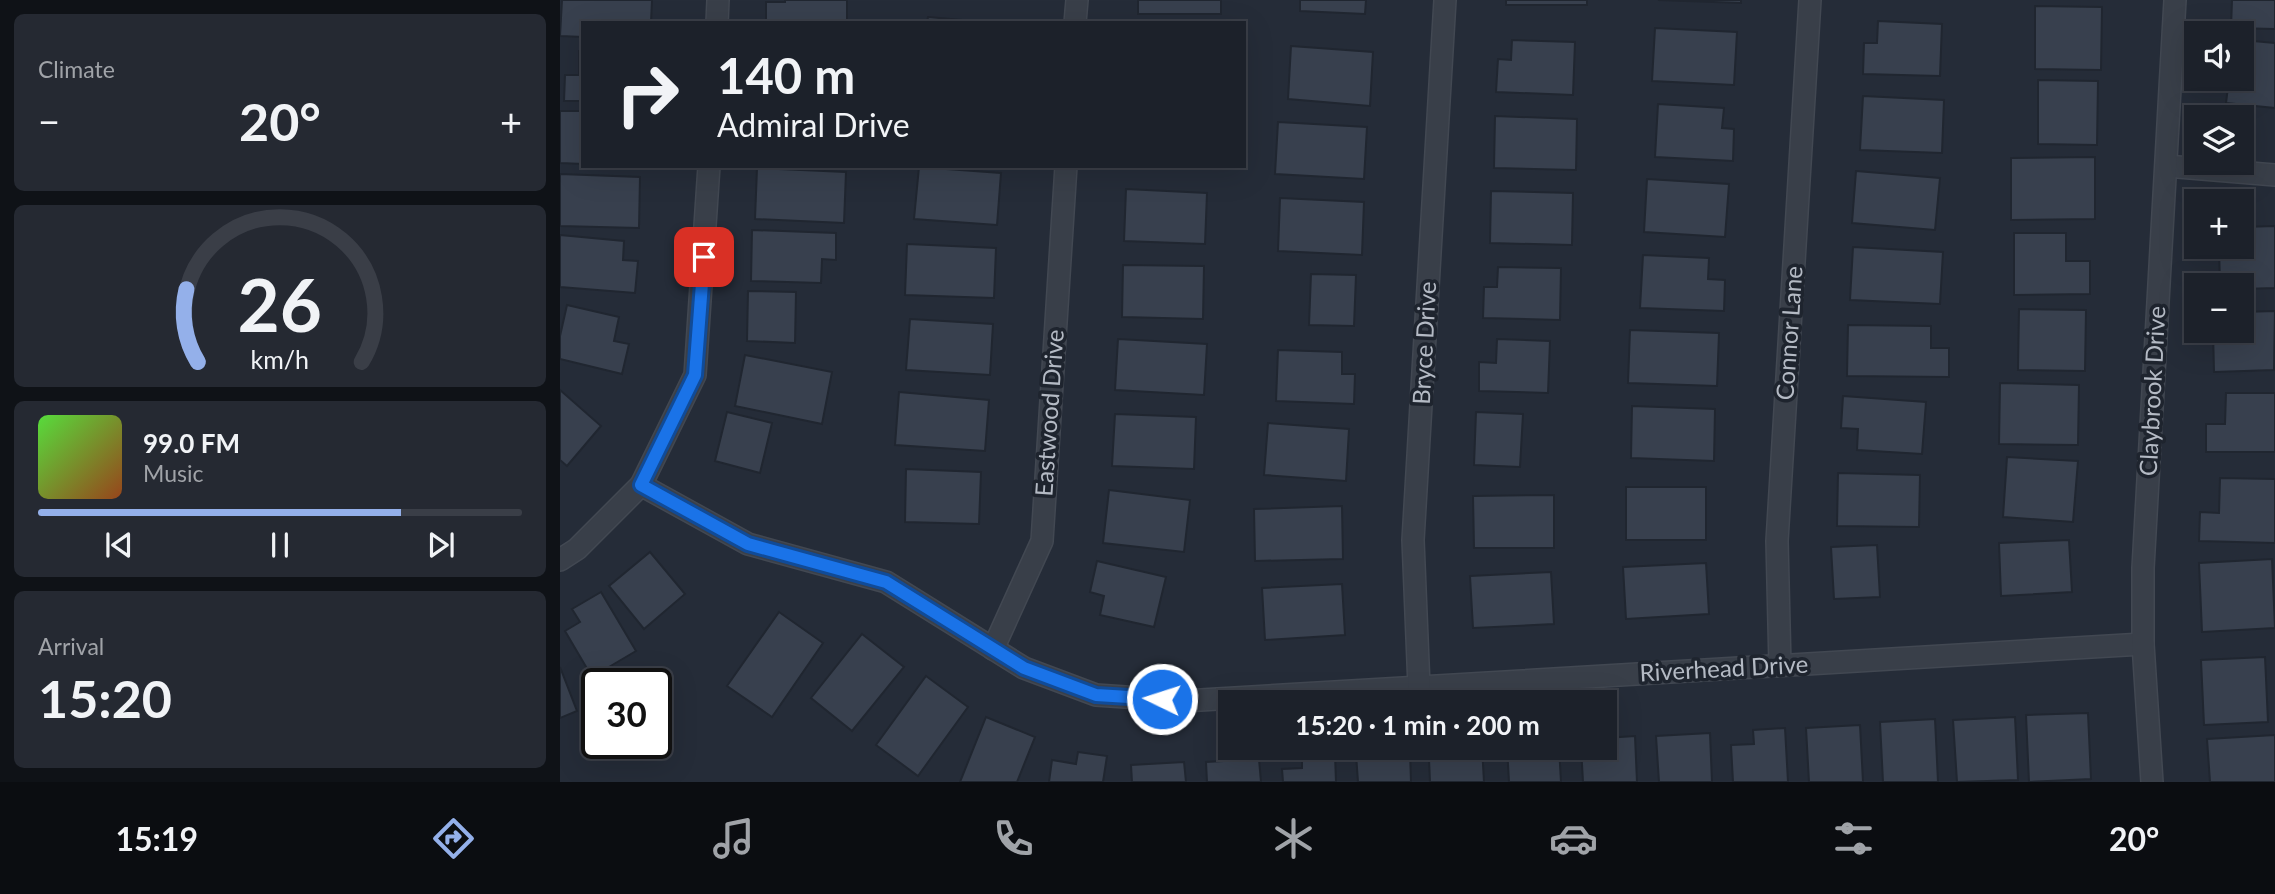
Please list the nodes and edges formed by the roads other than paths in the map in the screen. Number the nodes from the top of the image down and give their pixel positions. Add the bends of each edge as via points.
1 (718, 0) edge
2 (1076, 0) edge
3 (1446, 0) edge
4 (1811, 0) edge
5 (2175, 0) edge
6 (717, 21) edge
7 (1075, 21) edge
8 (2166, 166) junction
9 (709, 168) edge
10 (1066, 168) edge
11 (2275, 176) edge
12 (641, 485) junction
13 (560, 560) edge
14 (2143, 644) junction
15 (993, 649) junction
16 (1780, 666) junction
17 (1419, 687) junction
18 (2152, 782) edge

1 - 6 street
2 - 7 street
3 - 17 street, Bryce Drive via 1413,540
4 - 16 street, Connor Lane via 1777,541
5 - 8 street, Claybrook Drive
8 - 11 street
8 - 14 street, Claybrook Drive via 2143,568
9 - 12 street via 695,375
10 - 15 street, Eastwood Drive via 1042,541
12 - 13 street via 578,549
12 - 15 street, Riverhead Drive via 748,544 886,582
14 - 16 street, Riverhead Drive
14 - 18 street, Claybrook Drive
15 - 17 street, Riverhead Drive via 1024,668 1096,695 1184,701
16 - 17 street, Riverhead Drive

